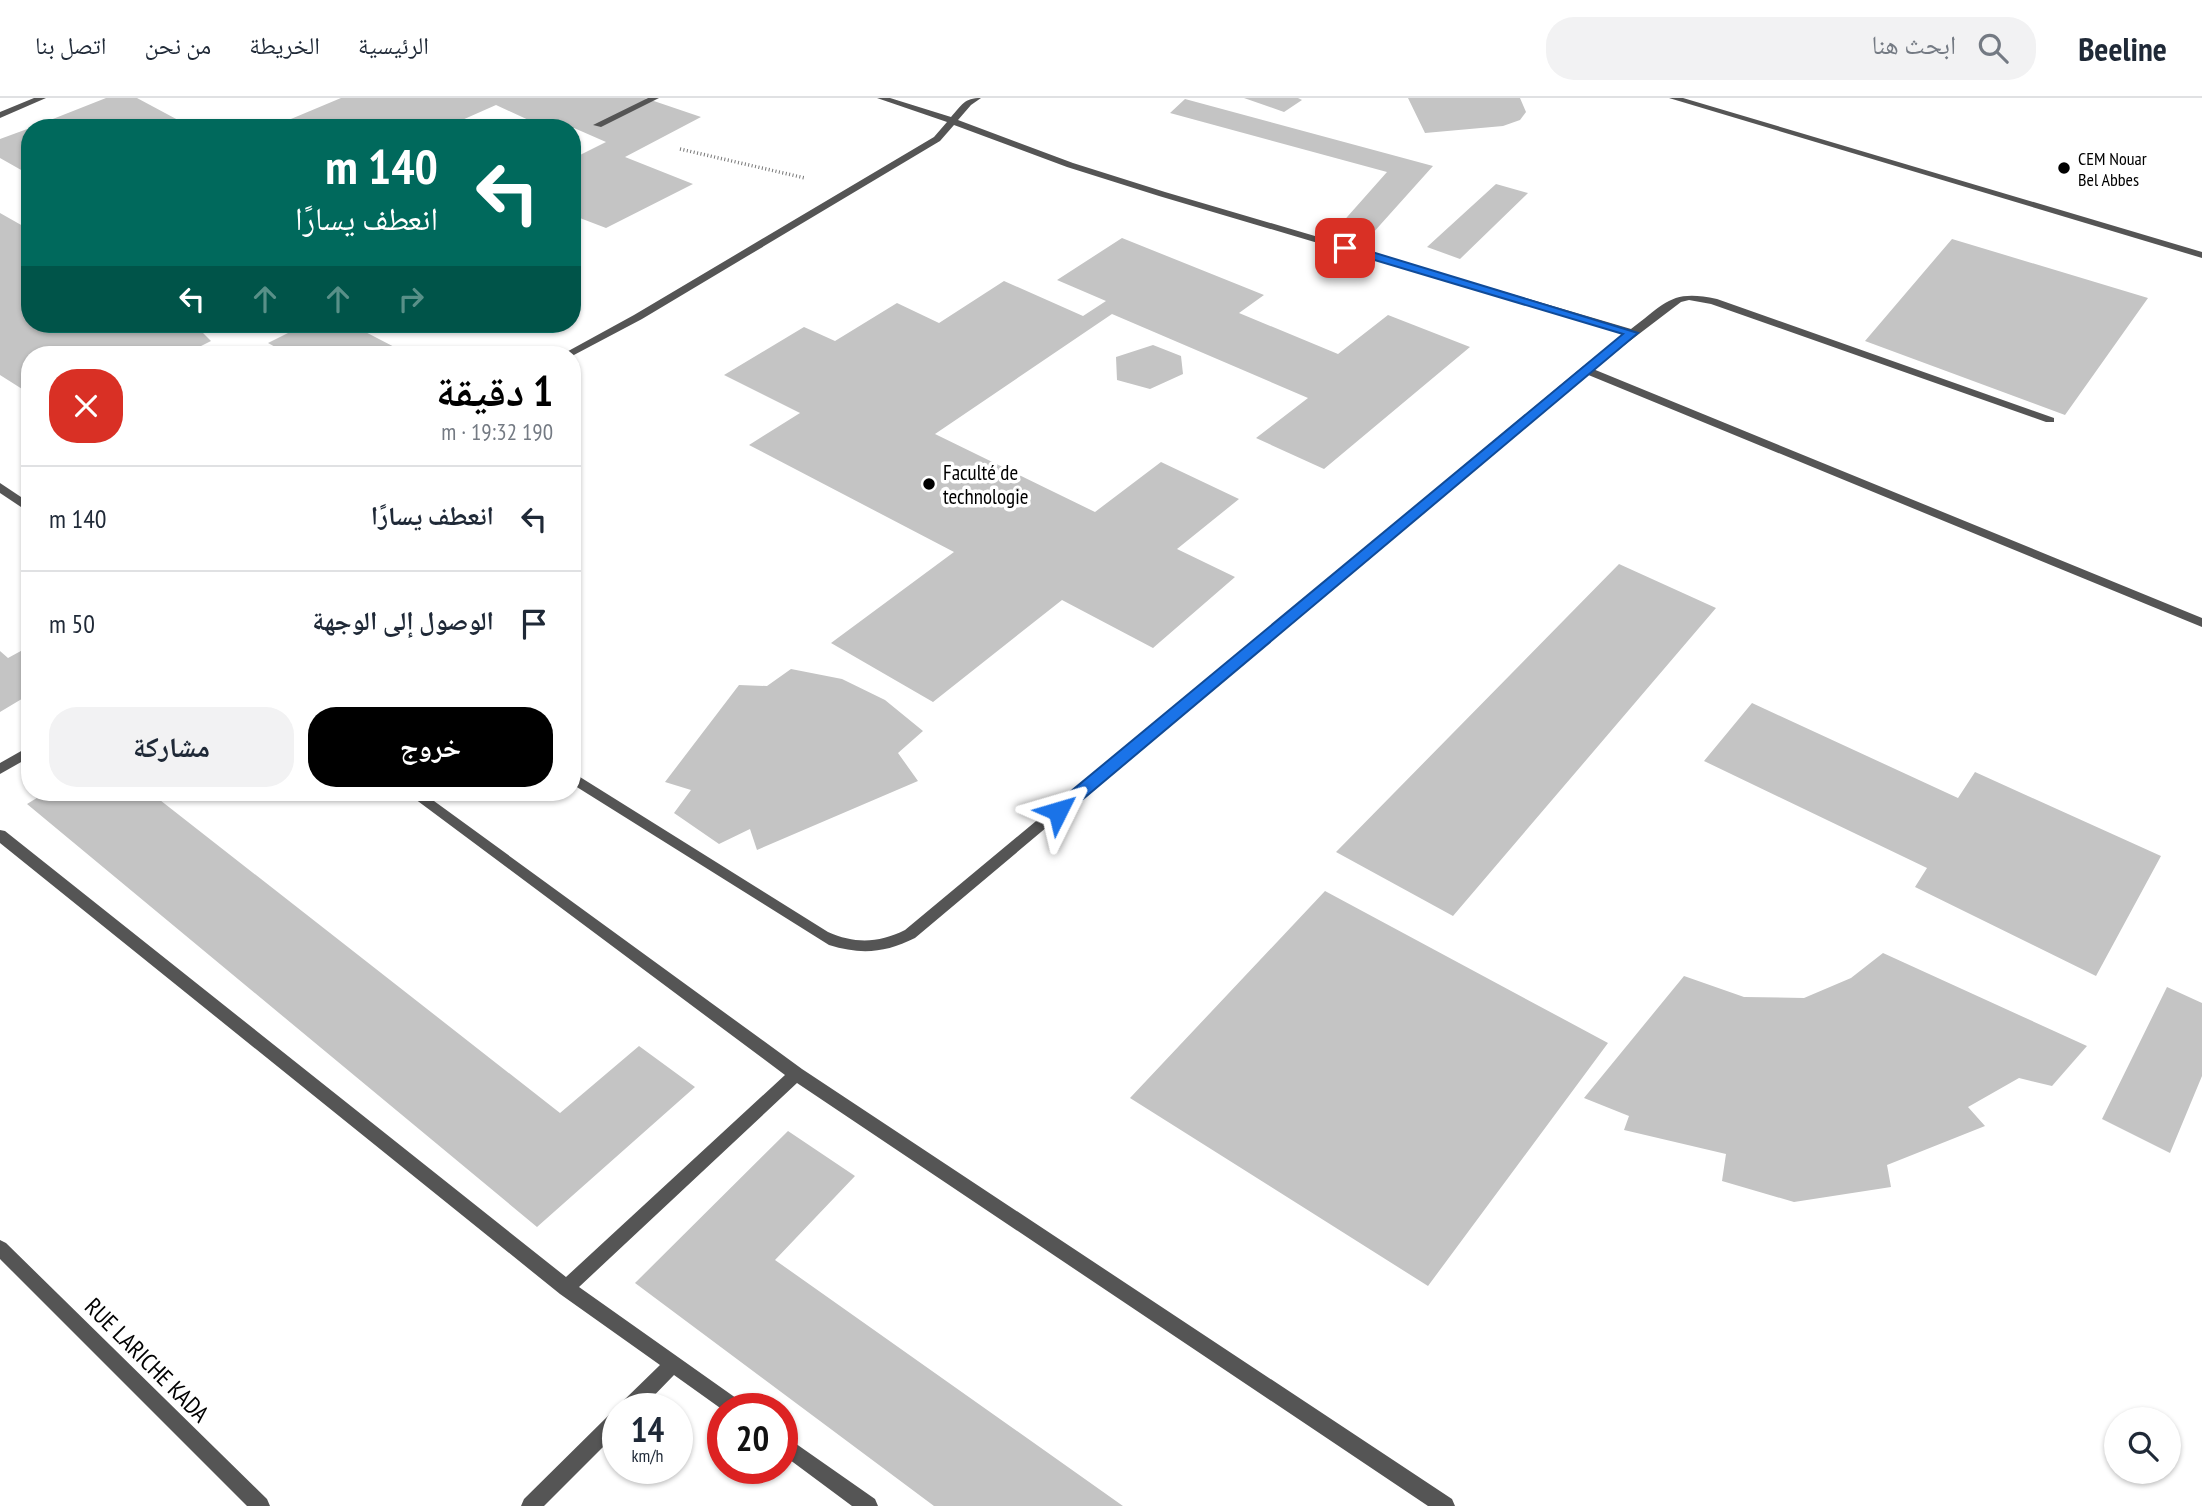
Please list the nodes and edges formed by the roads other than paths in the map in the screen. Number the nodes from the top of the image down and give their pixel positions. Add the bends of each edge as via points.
1 (42, 98) edge
2 (655, 98) edge
3 (881, 98) edge
4 (921, 98) edge
5 (976, 98) edge
6 (1674, 98) edge
7 (908, 106) junction
8 (0, 115) edge
9 (953, 121) junction
10 (598, 125) dead end
11 (2202, 255) edge
12 (1632, 333) junction
13 (581, 347) edge
14 (1585, 370) junction
15 (2050, 420) dead end
16 (0, 487) edge
17 (21, 502) edge
18 (2202, 623) edge
19 (21, 756) edge
20 (0, 769) edge
21 (581, 783) edge
22 (425, 801) edge
23 (0, 835) edge
24 (796, 1074) junction
25 (0, 1248) edge
26 (566, 1288) junction
27 (674, 1363) junction
28 (644, 1393) edge
29 (714, 1393) edge
30 (602, 1435) edge
31 (798, 1455) edge
32 (260, 1506) edge
33 (531, 1506) edge
34 (868, 1506) edge
35 (1445, 1506) edge

1 - 8 street
2 - 10 street
3 - 7 street
4 - 7 street
5 - 9 street
6 - 11 street
7 - 9 street
9 - 12 street via 1149,190
9 - 13 street via 937,139
12 - 14 street
12 - 15 street via 1670,302 1701,298
14 - 18 street
14 - 21 street via 911,934 894,943 857,947 830,940
16 - 17 street
19 - 20 street
22 - 24 street
23 - 26 street
24 - 26 street
24 - 35 street
25 - 32 street, RUE LARICHE KADA
26 - 27 street
27 - 28 street
27 - 29 street
30 - 33 street
31 - 34 street

